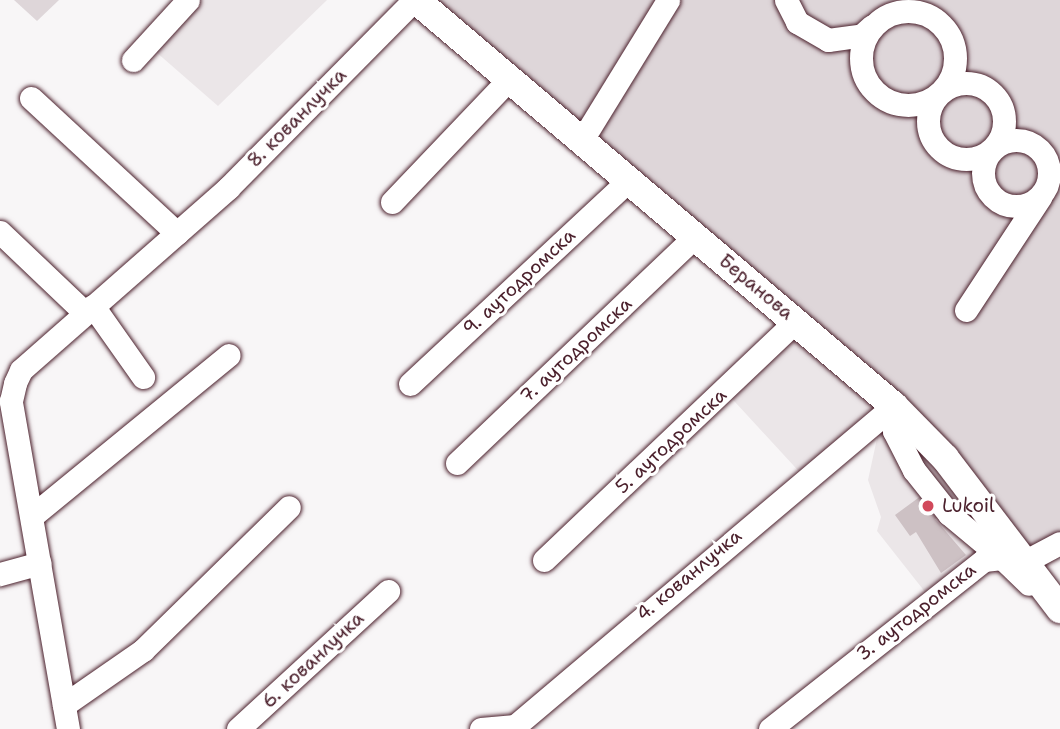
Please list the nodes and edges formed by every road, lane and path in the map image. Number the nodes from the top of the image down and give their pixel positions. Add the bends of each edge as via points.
1 (188, 0) edge
2 (415, 0) edge
3 (668, 0) edge
4 (786, 0) edge
5 (889, 0) edge
6 (874, 24) junction
7 (133, 60) dead end
8 (510, 78) junction
9 (943, 90) junction
10 (31, 98) dead end
11 (582, 140) junction
12 (989, 152) junction
13 (629, 180) junction
14 (1042, 194) junction
15 (995, 200) junction
16 (392, 202) dead end
17 (0, 232) edge
18 (177, 233) junction
19 (695, 236) junction
20 (1002, 254) junction
21 (89, 309) junction
22 (966, 310) dead end
23 (796, 321) junction
24 (229, 355) dead end
25 (11, 373) edge
26 (143, 377) dead end
27 (410, 384) dead end
28 (894, 407) junction
29 (457, 463) dead end
30 (289, 507) dead end
31 (32, 516) junction
32 (1060, 543) edge
33 (1014, 559) junction
34 (544, 560) dead end
35 (40, 563) junction
36 (0, 574) edge
37 (388, 591) dead end
38 (1060, 609) edge
39 (1060, 617) edge
40 (64, 705) junction
41 (68, 729) edge
42 (238, 729) edge
43 (481, 729) edge
44 (770, 729) edge

1 - 7 street
2 - 8 main road, Беранова
2 - 18 street, 8. кованлучка
3 - 11 street
4 - 6 street via 797,22 828,40 862,35
5 - 6 street
6 - 9 street via 904,11 927,15 946,30 955,61
6 - 9 street via 860,50 874,92 916,105
8 - 11 main road, Беранова
8 - 16 street
9 - 12 street via 969,83 993,93 1005,117
9 - 12 street via 929,109 934,144 966,160
10 - 18 street
11 - 13 main road, Беранова
12 - 14 street via 1009,141 1041,151 1049,172
12 - 15 street via 982,172
13 - 19 main road, Беранова
13 - 27 street, 9. аутодромска
14 - 15 street via 1015,207
14 - 20 street
15 - 20 street via 1013,218
17 - 21 street
18 - 21 street, 8. кованлучка
19 - 23 main road, Беранова
19 - 29 street, 7. аутодромска
20 - 22 street
21 - 25 street, 8. кованлучка
21 - 26 street
23 - 28 main road, Беранова
23 - 34 street, 5. аутодромска
24 - 31 street
25 - 31 street, 8. кованлучка
28 - 33 main road, Беранова via 945,458
28 - 43 street, 4. кованлучка via 515,726
30 - 40 street via 143,650
31 - 35 street, 8. кованлучка
32 - 33 street
33 - 38 main road, Беранова
33 - 39 street, 3. аутодромска
33 - 44 street, 3. аутодромска via 984,559 929,597
35 - 36 street
35 - 40 street, 8. кованлучка
37 - 42 street, 6. кованлучка
40 - 41 street, 8. кованлучка

